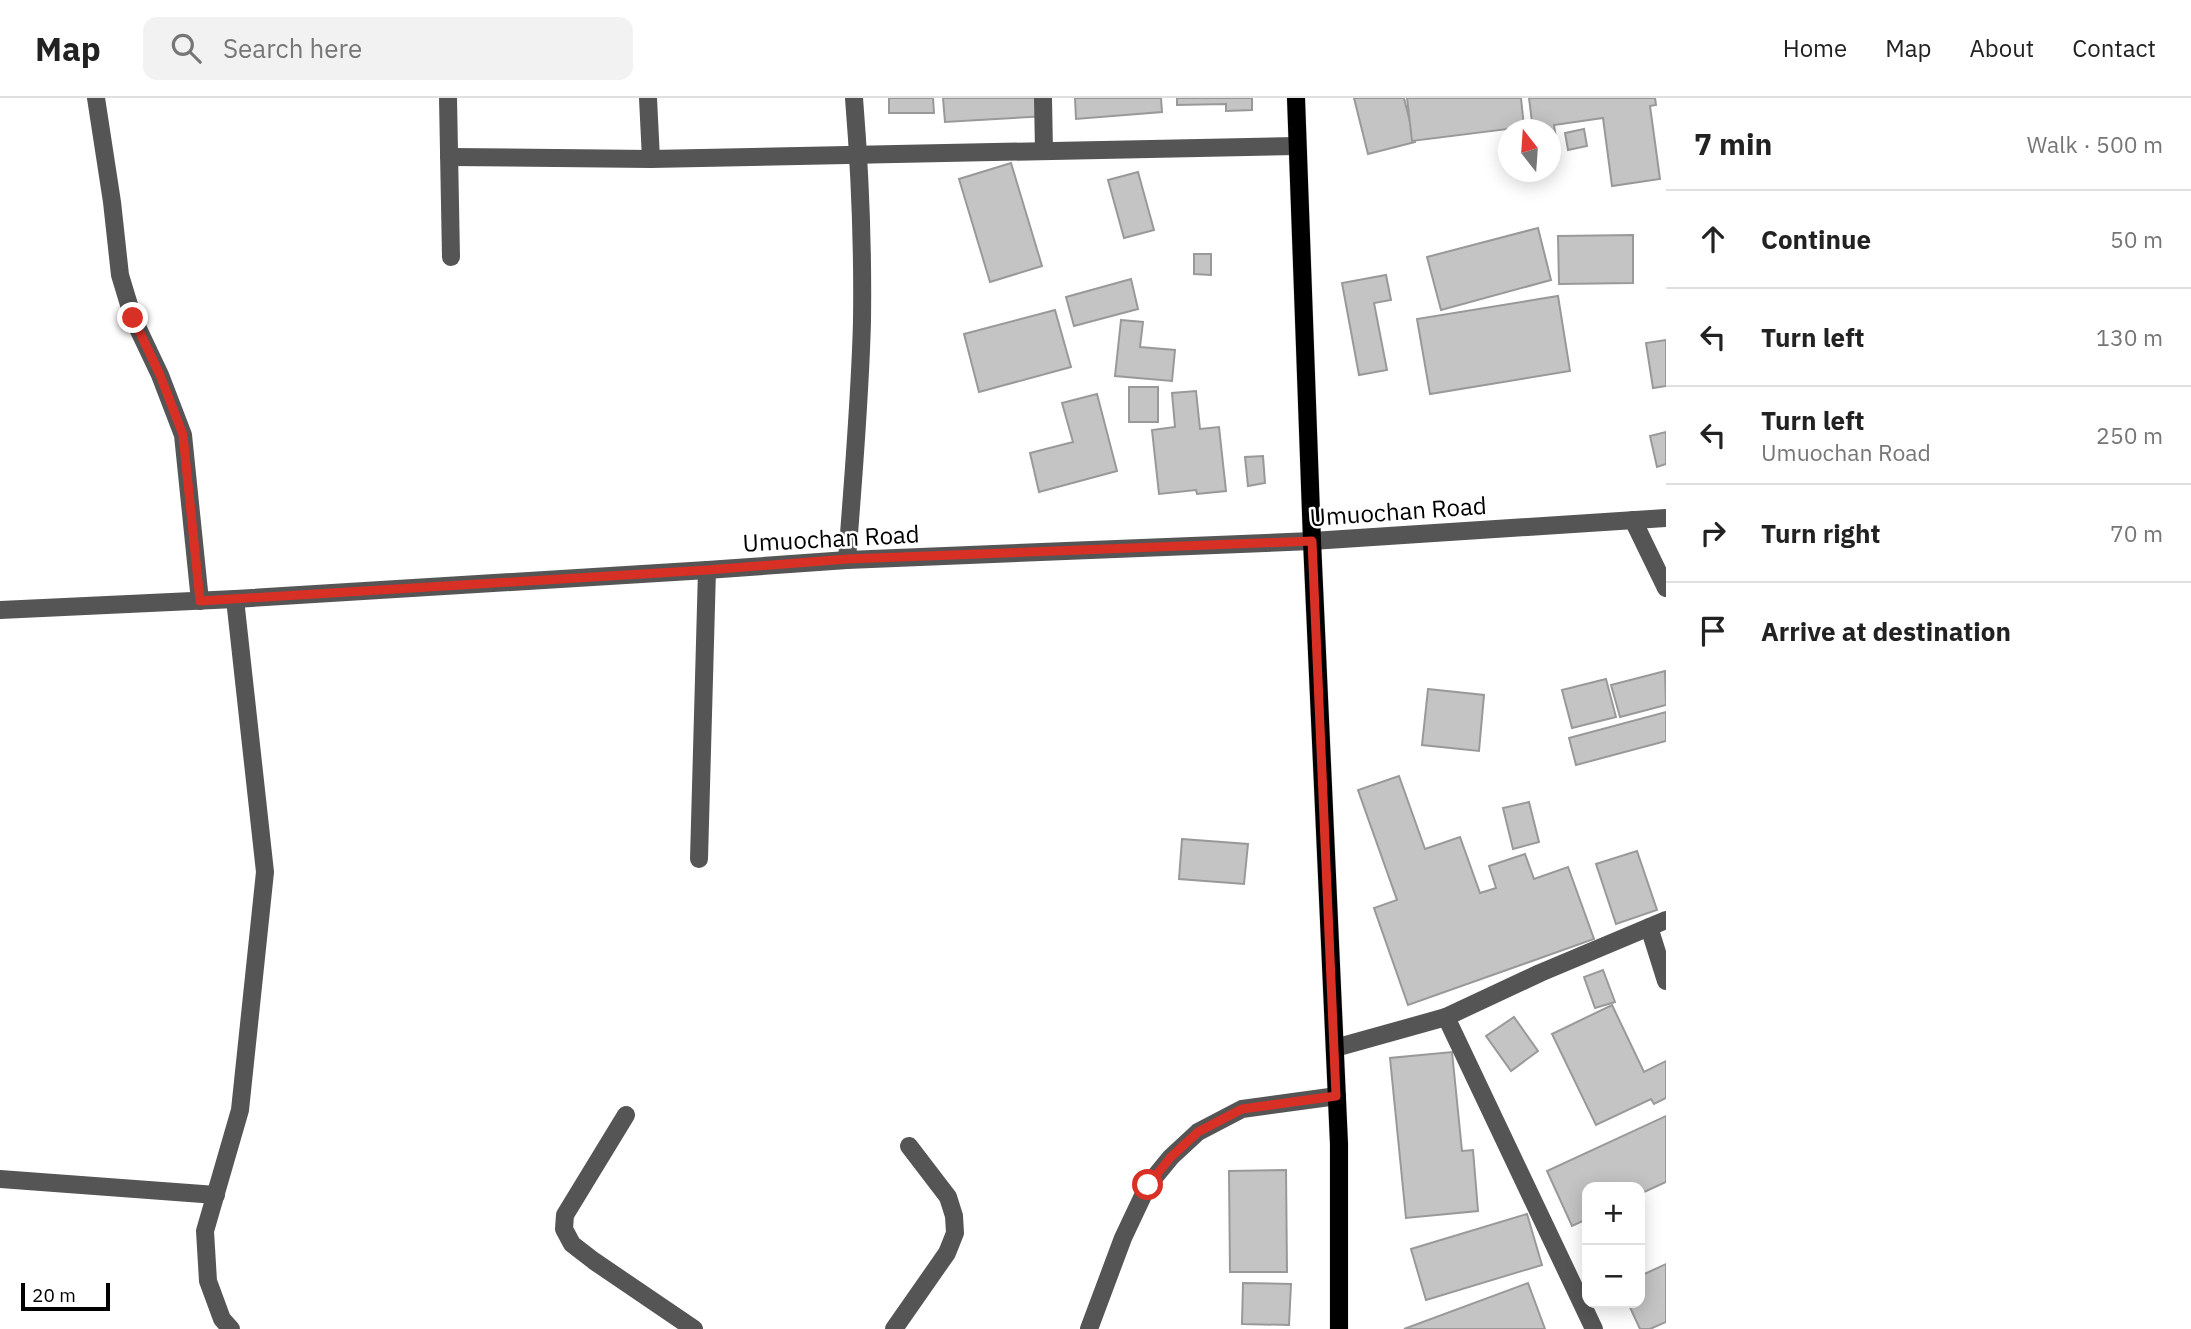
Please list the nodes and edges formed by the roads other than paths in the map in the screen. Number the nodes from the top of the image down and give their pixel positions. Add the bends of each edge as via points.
1 (96, 98) edge
2 (448, 98) edge
3 (648, 98) edge
4 (854, 98) edge
5 (1042, 98) edge
6 (1296, 98) edge
7 (1297, 146) junction
8 (1044, 151) junction
9 (859, 156) junction
10 (449, 157) junction
11 (651, 159) junction
12 (451, 257) dead end
13 (1666, 518) edge
14 (1633, 520) junction
15 (1312, 541) junction
16 (848, 559) junction
17 (707, 570) junction
18 (1666, 588) edge
19 (234, 599) junction
20 (200, 601) junction
21 (0, 610) edge
22 (699, 859) dead end
23 (1658, 923) edge
24 (1666, 981) edge
25 (1447, 1017) junction
26 (1335, 1048) junction
27 (1336, 1096) junction
28 (626, 1115) dead end
29 (909, 1146) dead end
30 (0, 1179) edge
31 (216, 1195) junction
32 (231, 1329) edge
33 (694, 1329) edge
34 (894, 1329) edge
35 (1089, 1329) edge
36 (1339, 1329) edge
37 (1594, 1329) edge

1 - 20 street via 120,275 133,318 183,435
2 - 10 street
3 - 11 street
4 - 9 street
5 - 8 street
6 - 7 main road
7 - 8 street
7 - 15 main road
8 - 9 street
9 - 11 street
9 - 16 street via 862,321
10 - 11 street
10 - 12 street
13 - 14 street, Umuochan Road
14 - 15 street, Umuochan Road
14 - 18 street
15 - 16 street, Umuochan Road
15 - 26 main road
16 - 17 street, Umuochan Road
17 - 19 street, Umuochan Road
17 - 22 street
19 - 20 street, Umuochan Road
19 - 31 street via 265,872 240,1110
20 - 21 street, Umuochan Road
23 - 24 street
23 - 25 street
25 - 26 street
25 - 37 street
26 - 27 main road
27 - 35 street via 1242,1109 1198,1132 1171,1157 1148,1185
27 - 36 main road
28 - 33 street via 565,1215 564,1229 572,1244 594,1261
29 - 34 street via 948,1197 955,1233 947,1253
30 - 31 street
31 - 32 street via 205,1231 208,1281 222,1319

